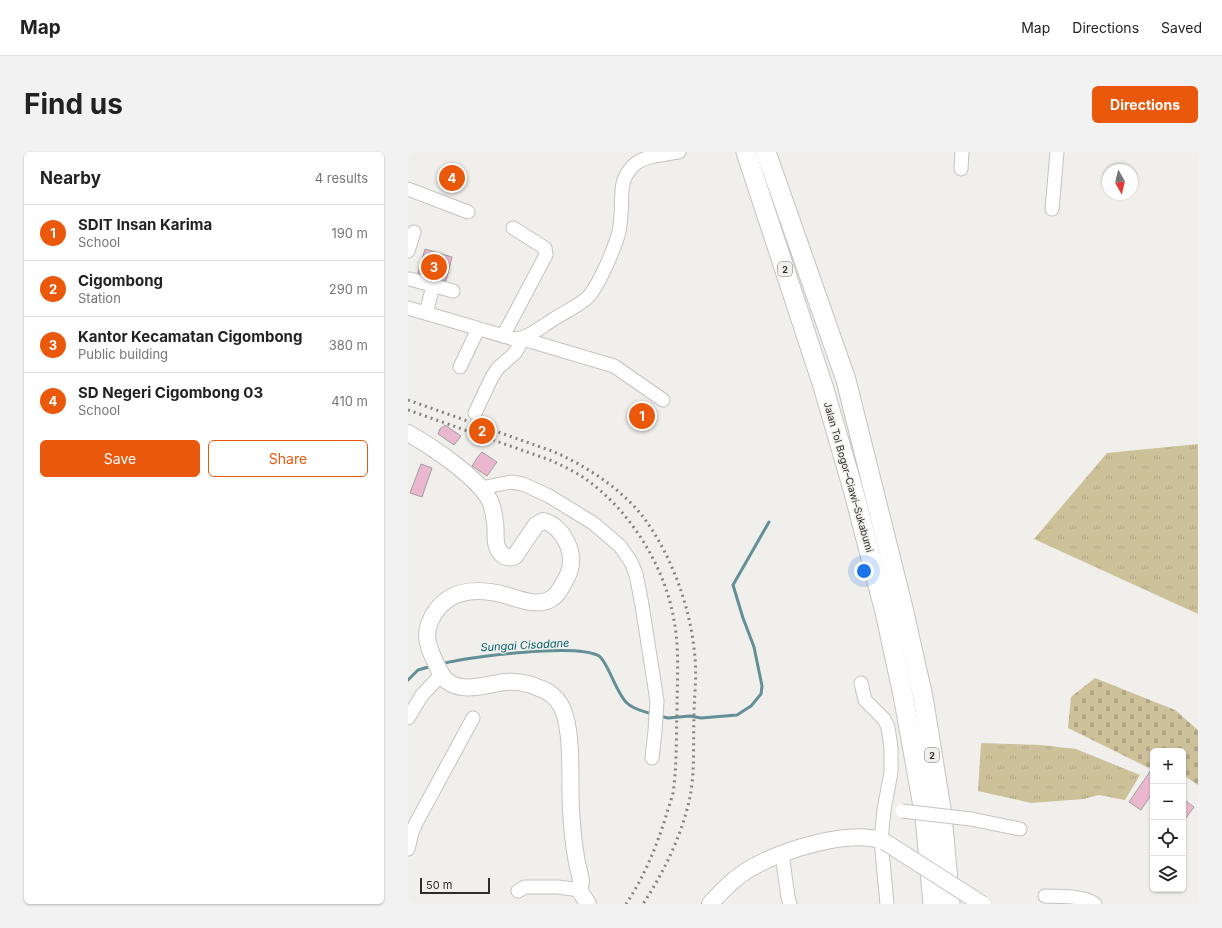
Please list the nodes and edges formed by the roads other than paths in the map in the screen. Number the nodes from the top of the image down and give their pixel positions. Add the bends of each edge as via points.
1 (678, 152) edge
2 (746, 152) edge
3 (766, 152) edge
4 (962, 152) edge
5 (1057, 152) edge
6 (961, 169) dead end
7 (408, 190) edge
8 (1052, 209) dead end
9 (468, 212) dead end
10 (513, 228) dead end
11 (414, 232) dead end
12 (408, 251) edge
13 (410, 279) dead end
14 (433, 286) junction
15 (453, 291) dead end
16 (408, 308) edge
17 (426, 313) junction
18 (478, 329) junction
19 (503, 336) junction
20 (523, 339) junction
21 (460, 367) dead end
22 (663, 400) dead end
23 (475, 413) dead end
24 (408, 433) edge
25 (481, 488) junction
26 (894, 610) junction
27 (439, 671) junction
28 (861, 683) dead end
29 (408, 718) edge
30 (473, 718) dead end
31 (652, 758) dead end
32 (884, 810) junction
33 (1020, 830) dead end
34 (410, 831) edge
35 (883, 841) junction
36 (408, 849) edge
37 (782, 854) junction
38 (580, 890) junction
39 (518, 891) dead end
40 (1045, 896) dead end
41 (588, 904) edge
42 (710, 904) edge
43 (790, 904) edge
44 (887, 904) edge
45 (933, 904) edge
46 (950, 904) edge
47 (982, 904) edge
48 (1095, 904) edge

1 - 20 street via 642,160 630,168 622,185 618,234 592,293
2 - 26 highway, Jalan Tol Bogor–Ciawi–Sukabumi / 2
3 - 26 highway, Jalan Tol Bogor–Ciawi–Sukabumi / 2 via 846,380
4 - 6 street
5 - 8 street
7 - 9 street
10 - 19 street via 545,248 546,255
11 - 12 street
13 - 14 street
14 - 15 street
14 - 17 street
16 - 17 street
17 - 18 street
18 - 19 street
18 - 21 street
19 - 20 street
20 - 22 street via 614,366
20 - 23 street via 515,353 492,377
24 - 25 main road via 437,451
25 - 27 main road via 492,506 496,544 502,554 508,557 516,556 536,524 546,522 559,530 568,544 572,557 570,570 557,594 543,602 480,591 456,594 441,605 427,634 428,646
25 - 31 street via 511,482 524,484 549,496 593,523 620,546 631,562 642,605 657,701
26 - 45 highway, Jalan Tol Bogor–Ciawi–Sukabumi / 2 via 903,696 925,817
26 - 46 highway, Jalan Tol Bogor–Ciawi–Sukabumi / 2 via 923,697 940,800
27 - 29 street
27 - 38 main road via 448,681 460,686 475,687 518,682 535,686 551,694 560,704 569,733 571,811
28 - 32 street via 865,700 884,719 888,727 891,772
30 - 34 street
32 - 33 street, bridge via 970,819
32 - 35 street
34 - 36 street
35 - 37 main road via 857,838 834,840 807,845
35 - 44 street
35 - 47 main road, bridge
37 - 42 main road via 747,871 730,883
37 - 43 street
38 - 39 street via 525,887
38 - 41 main road
40 - 48 street via 1077,898

